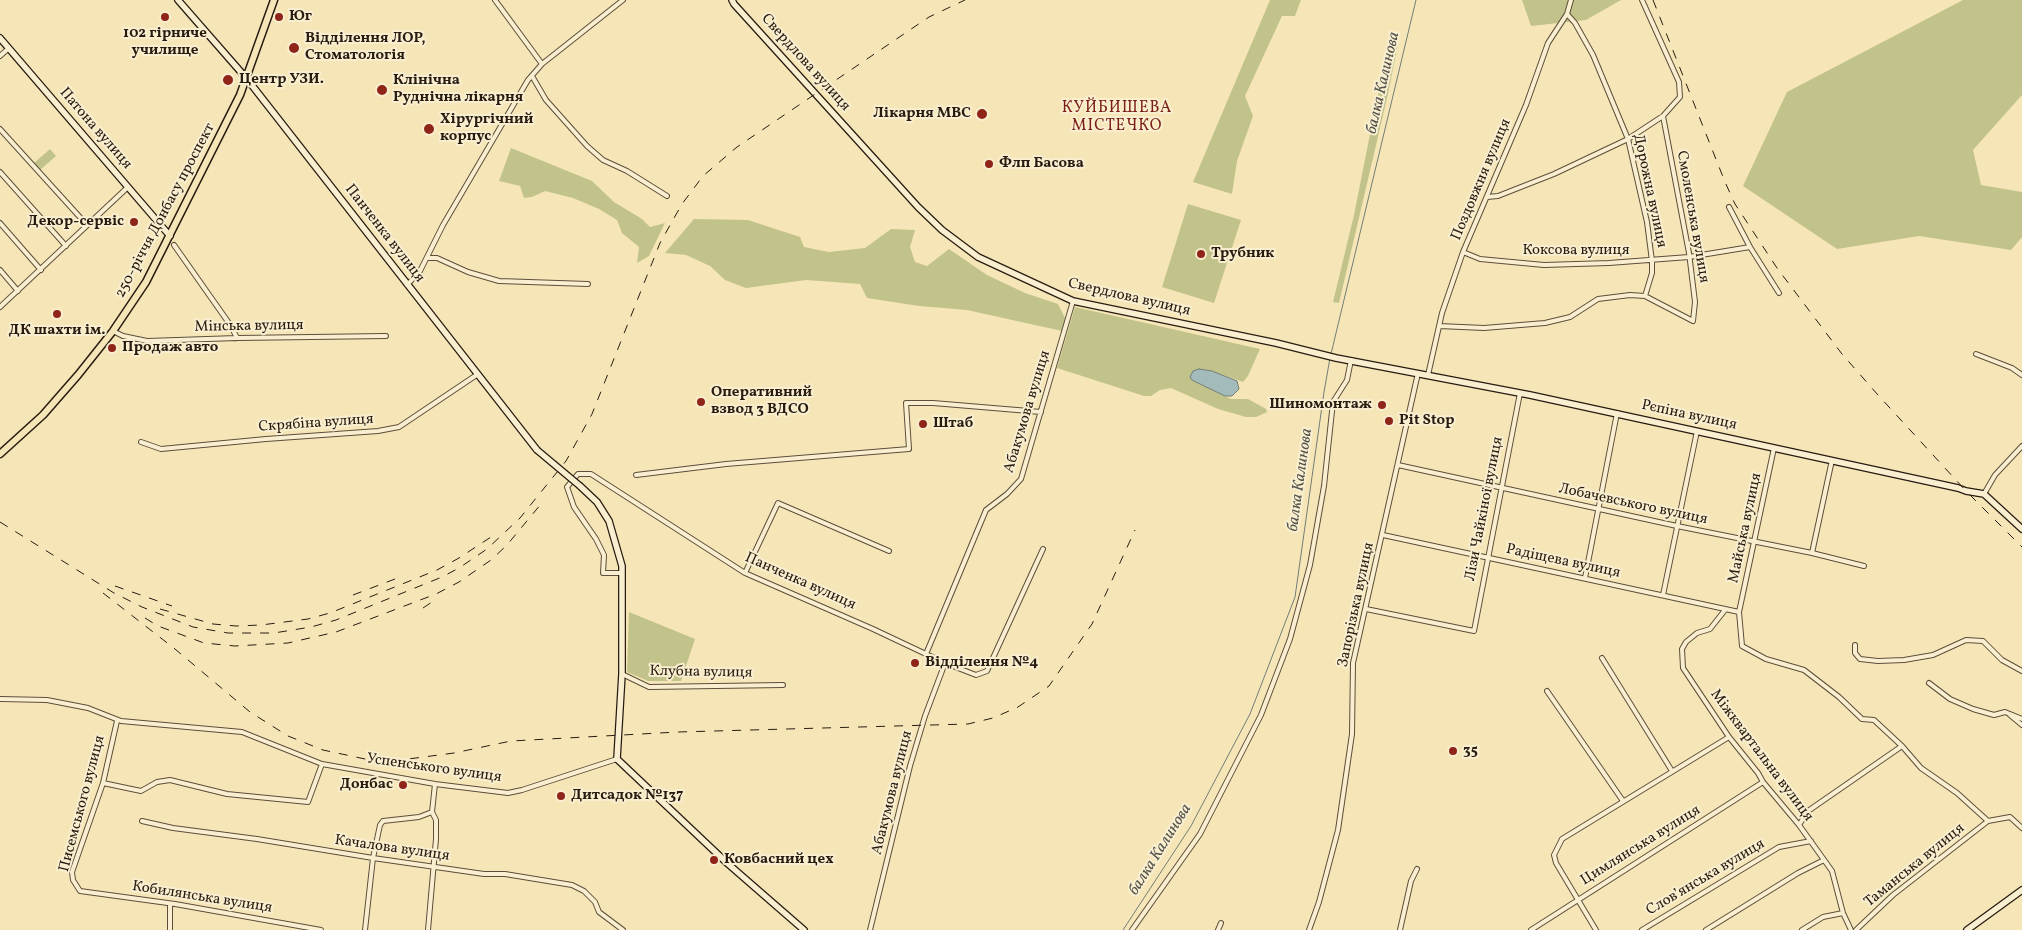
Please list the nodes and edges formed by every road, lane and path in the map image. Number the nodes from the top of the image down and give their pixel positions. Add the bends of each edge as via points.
1 (178, 0) edge
2 (274, 0) edge
3 (496, 0) edge
4 (623, 0) edge
5 (727, 0) edge
6 (1571, 0) edge
7 (1642, 0) edge
8 (733, 2) edge
9 (1567, 14) junction
10 (0, 38) edge
11 (9, 48) junction
12 (0, 56) edge
13 (542, 64) junction
14 (532, 76) junction
15 (247, 79) junction
16 (1663, 116) junction
17 (0, 129) edge
18 (1628, 139) junction
19 (0, 172) edge
20 (128, 187) junction
21 (667, 196) dead end
22 (1487, 197) junction
23 (1729, 208) dead end
24 (0, 223) edge
25 (87, 225) junction
26 (170, 236) junction
27 (174, 245) dead end
28 (66, 246) junction
29 (1750, 247) junction
30 (1463, 252) junction
31 (1689, 257) junction
32 (427, 258) junction
33 (1652, 261) junction
34 (0, 270) edge
35 (40, 270) junction
36 (588, 284) dead end
37 (408, 285) junction
38 (18, 291) junction
39 (1779, 293) dead end
40 (1645, 296) junction
41 (1073, 301) junction
42 (0, 307) edge
43 (1439, 326) junction
44 (113, 331) junction
45 (386, 336) dead end
46 (237, 338) junction
47 (1976, 354) dead end
48 (1336, 358) joint
49 (1351, 360) junction
50 (1418, 373) junction
51 (478, 374) junction
52 (1428, 375) junction
53 (2022, 375) edge
54 (1520, 393) junction
55 (1041, 412) junction
56 (1616, 414) junction
57 (1697, 431) junction
58 (141, 442) dead end
59 (2022, 446) edge
60 (1774, 448) junction
61 (0, 454) edge
62 (1832, 460) junction
63 (1398, 465) junction
64 (636, 476) dead end
65 (1502, 488) junction
66 (1984, 494) junction
67 (1599, 509) junction
68 (1677, 526) junction
69 (2022, 529) edge
70 (1383, 535) junction
71 (1755, 542) junction
72 (1043, 549) dead end
73 (889, 551) dead end
74 (1812, 553) junction
75 (1486, 557) junction
76 (1864, 566) dead end
77 (622, 572) junction
78 (744, 573) junction
79 (1585, 578) junction
80 (1663, 596) junction
81 (1366, 609) junction
82 (1725, 610) junction
83 (1739, 612) junction
84 (1855, 645) dead end
85 (926, 654) junction
86 (1602, 658) dead end
87 (945, 663) junction
88 (2022, 671) edge
89 (622, 674) junction
90 (1929, 683) dead end
91 (783, 685) dead end
92 (1547, 691) dead end
93 (0, 699) edge
94 (2005, 712) junction
95 (2022, 718) edge
96 (117, 721) junction
97 (2022, 724) edge
98 (1729, 737) junction
99 (1902, 746) junction
100 (617, 759) junction
101 (322, 764) junction
102 (1672, 771) junction
103 (1763, 782) junction
104 (103, 783) junction
105 (435, 784) junction
106 (1623, 801) junction
107 (432, 812) junction
108 (142, 821) dead end
109 (1988, 821) junction
110 (1799, 825) junction
111 (2022, 828) edge
112 (1811, 842) junction
113 (373, 858) junction
114 (1824, 860) junction
115 (433, 866) junction
116 (1417, 869) dead end
117 (2022, 890) edge
118 (80, 891) joint
119 (1577, 900) junction
120 (170, 904) junction
121 (1843, 913) junction
122 (1221, 923) dead end
123 (170, 930) edge
124 (321, 930) edge
125 (366, 930) edge
126 (428, 930) edge
127 (623, 930) edge
128 (804, 930) edge
129 (870, 930) edge
130 (1132, 930) edge
131 (1218, 930) edge
132 (1309, 930) edge
133 (1400, 930) edge
134 (1532, 930) edge
135 (1596, 930) edge
136 (1642, 930) edge
137 (1706, 930) edge
138 (1802, 930) edge
139 (1851, 930) edge
140 (1856, 930) edge
141 (1967, 930) edge

1 - 15 street, Панченка вулиця
2 - 15 main road, 250-річчя Донбасу проспект
3 - 13 street
4 - 13 street
5 - 8 street
6 - 9 street, Поздовжня вулиця
7 - 16 street via 1680,82 1680,97
8 - 41 street, Свердлова вулиця via 942,230 978,257
9 - 18 street, Дорожна вулиця via 1593,55
9 - 22 street, Поздовжня вулиця via 1548,43
10 - 11 street, Патона вулиця
11 - 12 street
11 - 20 street, Патона вулиця
13 - 14 street
14 - 21 street via 546,100 587,146 604,160
14 - 32 street via 472,174
15 - 26 main road, 250-річчя Донбасу проспект
15 - 37 street, Панченка вулиця
16 - 18 street
16 - 31 street, Смоленська вулиця
17 - 25 street
18 - 22 street via 1554,174 1498,196
18 - 33 street, Дорожна вулиця via 1647,222
19 - 28 street
20 - 25 street
20 - 26 street, Патона вулиця
22 - 30 street, Поздовжня вулиця
23 - 29 street
24 - 35 street
25 - 28 street
26 - 44 main road, 250-річчя Донбасу проспект via 146,282
27 - 46 street
28 - 35 street
29 - 31 street, Коксова вулиця
29 - 39 street
30 - 33 street, Коксова вулиця via 1480,259 1544,265
30 - 43 street, Поздовжня вулиця
31 - 33 street, Коксова вулиця
31 - 40 street, Смоленська вулиця via 1695,302 1693,321
32 - 36 street via 437,258 499,281
32 - 37 street
33 - 40 street, Дорожна вулиця
34 - 38 street
35 - 38 street
37 - 51 street, Панченка вулиця
38 - 42 street
40 - 43 street via 1598,299 1570,317 1545,323 1484,328
41 - 48 street, Свердлова вулиця
41 - 55 street, Абакумова вулиця
43 - 52 street, Поздовжня вулиця
44 - 46 street, Мінська вулиця via 147,341
44 - 61 main road, 250-річчя Донбасу проспект via 43,415
45 - 46 street, Мінська вулиця
47 - 53 street
48 - 49 street, Рєпіна вулиця
49 - 50 street, Рєпіна вулиця
49 - 130 street via 1347,380 1333,402 1324,486 1310,565 1290,639 1261,715 1200,834
50 - 52 street, Рєпіна вулиця
50 - 63 street, Запорізька вулиця
51 - 58 street, Скрябіна вулиця via 399,427 162,449
51 - 77 street, Панченка вулиця, bridge via 537,450 597,502 608,521
52 - 54 street, Рєпіна вулиця
54 - 56 street, Рєпіна вулиця
54 - 65 street, Лізи Чайкіної вулиця
55 - 64 street via 906,403 909,449 726,464
55 - 85 street, Абакумова вулиця via 1021,480 986,510
56 - 57 street, Рєпіна вулиця
56 - 67 street
57 - 60 street, Рєпіна вулиця
57 - 68 street
59 - 66 street via 1995,475
60 - 62 street, Рєпіна вулиця
60 - 71 street, Майська вулиця
62 - 66 street, Рєпіна вулиця
62 - 74 street
63 - 65 street, Лобачевського вулиця
63 - 70 street, Запорізька вулиця
65 - 67 street, Лобачевського вулиця
65 - 75 street, Лізи Чайкіної вулиця
66 - 69 street
67 - 68 street, Лобачевського вулиця
67 - 79 street
68 - 71 street, Лобачевського вулиця
68 - 80 street
70 - 75 street, Радіщева вулиця
70 - 81 street, Запорізька вулиця
71 - 74 street, Лобачевського вулиця
71 - 83 street, Майська вулиця
72 - 87 street, Панченка вулиця via 987,671 976,675
73 - 78 street via 778,504
74 - 76 street, Лобачевського вулиця
75 - 79 street, Радіщева вулиця
75 - 81 street, Лізи Чайкіної вулиця via 1474,631
77 - 78 street, Панченка вулиця via 603,573 604,555 574,508 567,488 578,474 591,474
77 - 89 street
78 - 85 street, Панченка вулиця
79 - 80 street, Радіщева вулиця
80 - 82 street, Радіщева вулиця
81 - 132 street, Запорізька вулиця via 1354,663 1352,734 1338,830
82 - 83 street, Радіщева вулиця
82 - 98 street, Міжквартальна вулиця via 1710,628 1686,642 1681,656 1683,668
83 - 99 street, Майська вулиця via 1742,646 1766,659 1804,670 1862,718 1874,720
84 - 88 street via 1855,653 1860,659 1878,662 1934,655 1966,640 1983,641 2002,660
85 - 87 street, Панченка вулиця
86 - 102 street
87 - 129 street, Абакумова вулиця via 910,766
89 - 91 street, Клубна вулиця via 649,687
89 - 100 street
90 - 94 street via 1950,699 1973,709 1994,715
92 - 106 street
93 - 96 street, Успенського вулиця via 47,700 88,708
94 - 95 street
94 - 97 street
96 - 101 street, Успенського вулиця via 242,732
96 - 104 street, Писемського вулиця
98 - 102 street
98 - 103 street, Міжквартальна вулиця
99 - 109 street via 1921,768
99 - 110 street via 1808,811
100 - 105 street, Успенського вулиця via 508,793
100 - 128 street via 727,863
101 - 104 street via 308,802 227,794 170,780 157,782 141,791
101 - 105 street, Успенського вулиця
102 - 106 street
103 - 110 street, Міжквартальна вулиця
103 - 119 street, Цимлянська вулиця
104 - 118 street, Писемського вулиця via 72,872
105 - 107 street
106 - 119 street via 1562,839 1555,852 1556,864
107 - 113 street via 419,817 383,821
107 - 115 street via 436,820
108 - 113 street, Качалова вулиця
109 - 111 street via 2010,817
109 - 140 street, Таманська вулиця via 1893,895
110 - 112 street, Міжквартальна вулиця
112 - 114 street, Міжквартальна вулиця
112 - 136 street, Слов’янська вулиця via 1779,847
113 - 115 street, Качалова вулиця
113 - 125 street
114 - 121 street, Міжквартальна вулиця via 1832,871
114 - 137 street
115 - 126 street
115 - 127 street, Качалова вулиця via 572,885 584,891 595,902 599,912
116 - 133 street via 1411,881
117 - 141 street
118 - 120 street, Кобилянська вулиця
119 - 134 street, Цимлянська вулиця
119 - 135 street
120 - 123 street
120 - 124 street, Кобилянська вулиця
121 - 138 street via 1823,917
121 - 139 street, Міжквартальна вулиця
122 - 131 street

